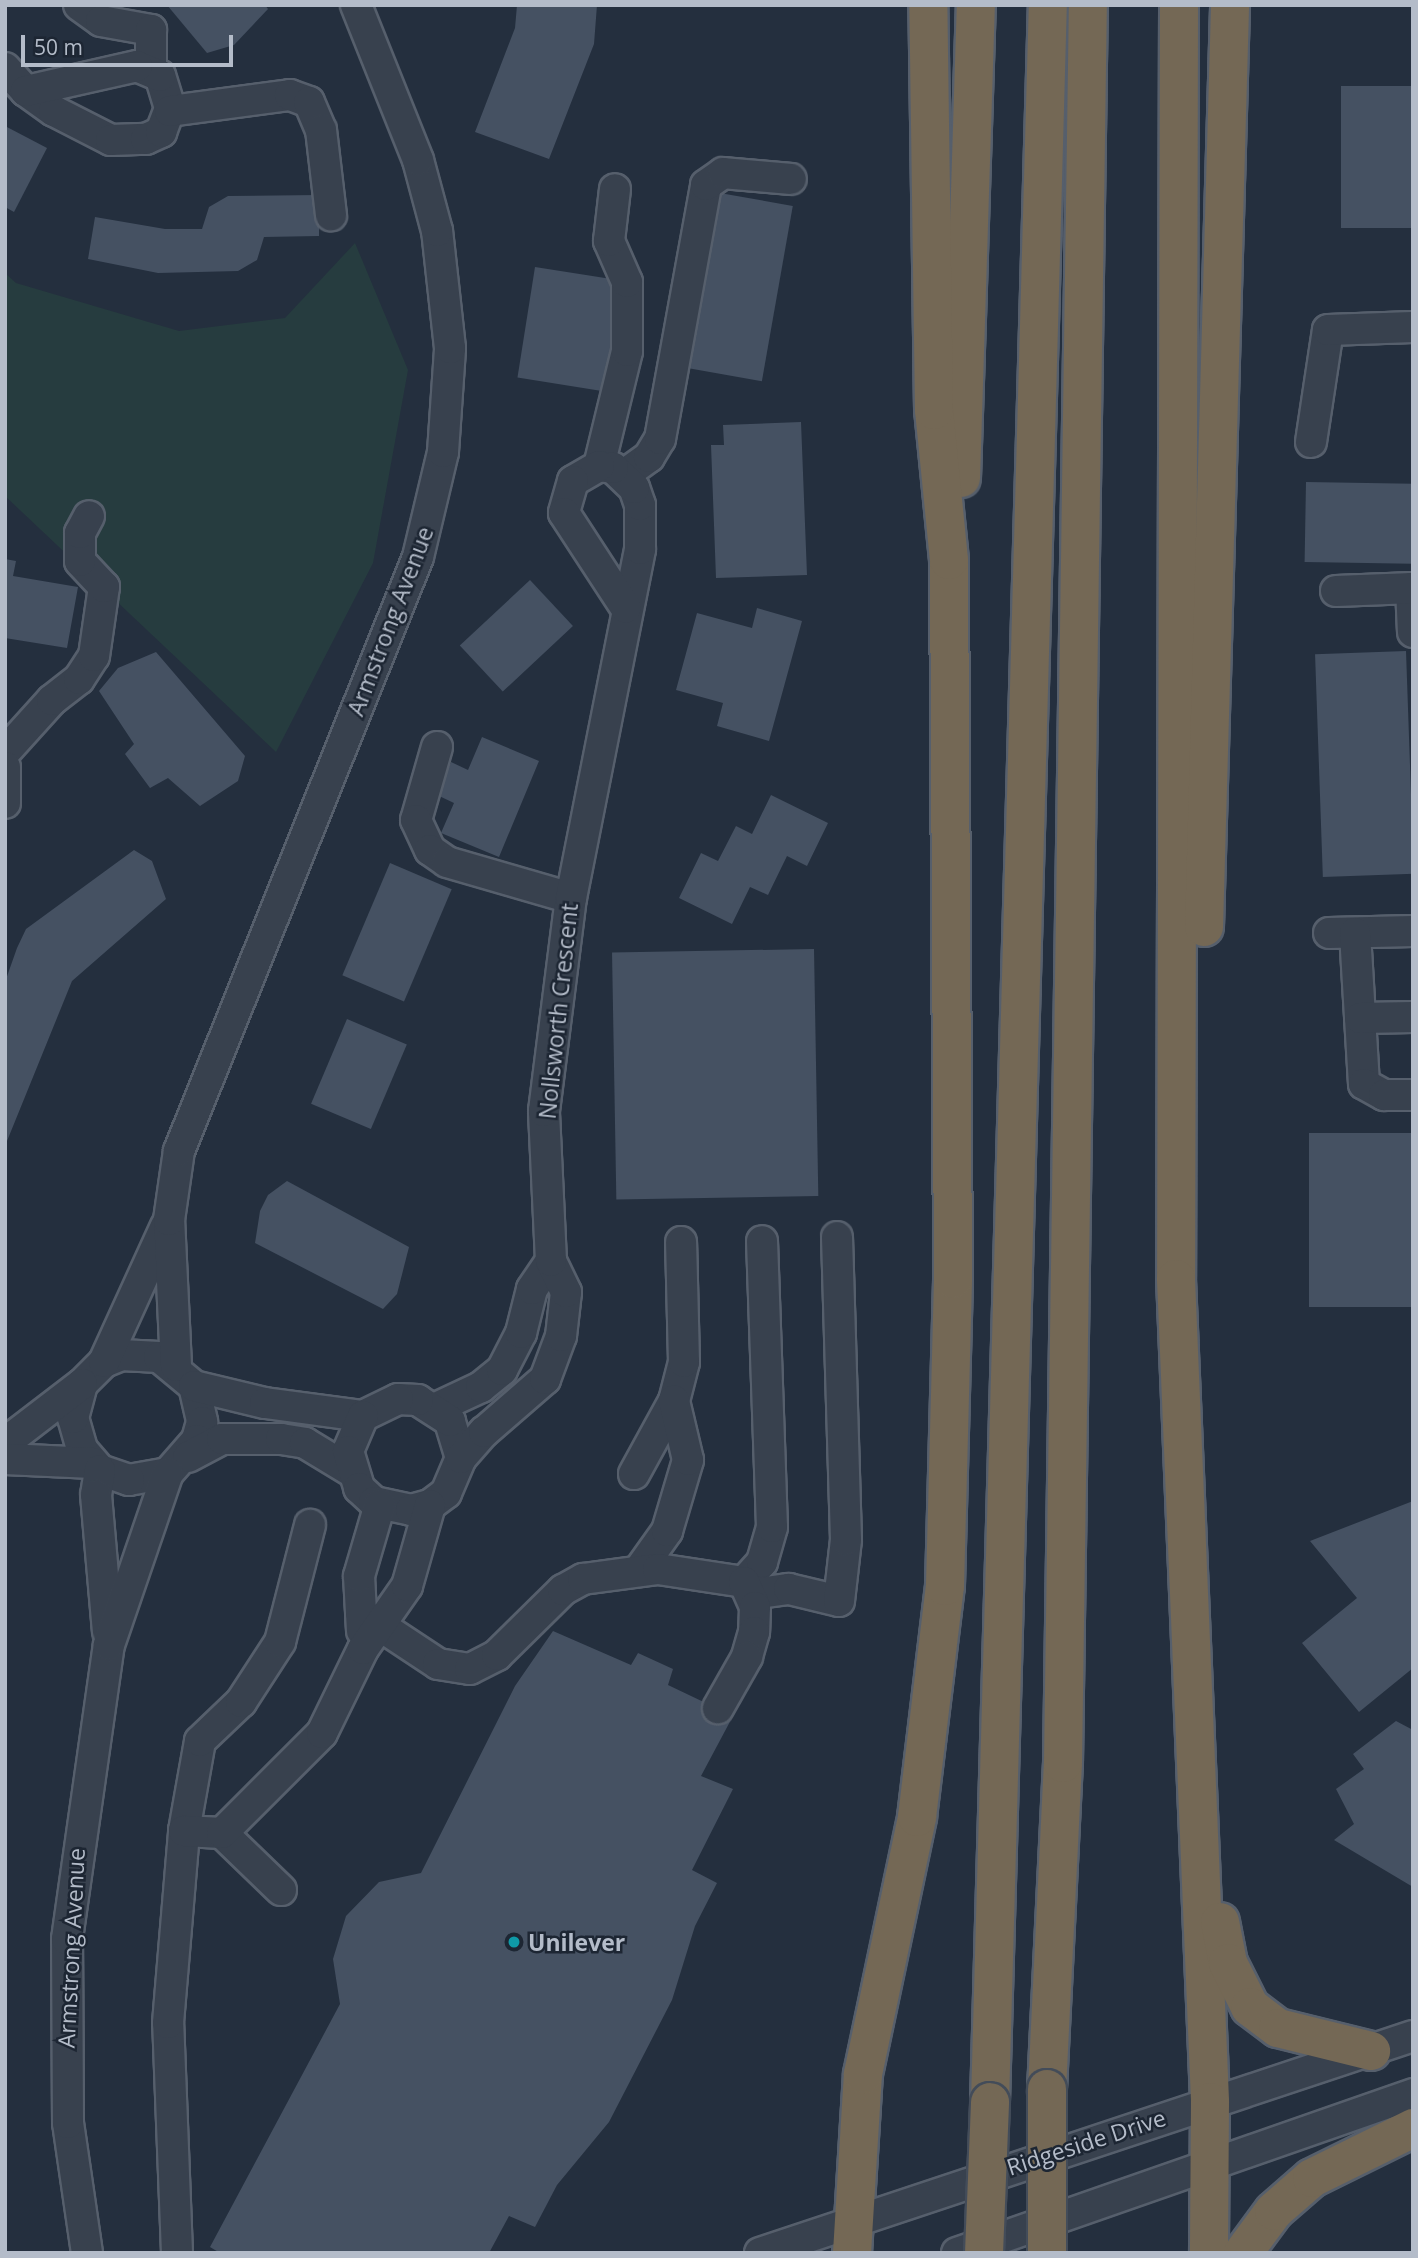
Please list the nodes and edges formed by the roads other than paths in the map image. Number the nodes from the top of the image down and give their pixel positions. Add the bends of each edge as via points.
1 (79, 5) edge
2 (356, 5) edge
3 (928, 5) edge
4 (976, 5) edge
5 (1048, 5) edge
6 (1088, 5) edge
7 (1180, 5) edge
8 (1230, 5) edge
9 (5, 68) edge
10 (151, 70) junction
11 (26, 91) junction
12 (170, 111) junction
13 (791, 179) dead end
14 (615, 189) dead end
15 (331, 215) dead end
16 (1413, 327) edge
17 (1311, 442) dead end
18 (612, 471) junction
19 (89, 516) dead end
20 (949, 559) junction
21 (1412, 588) edge
22 (1336, 591) dead end
23 (626, 608) junction
24 (1413, 632) edge
25 (437, 747) dead end
26 (5, 752) edge
27 (5, 767) edge
28 (5, 803) edge
29 (571, 898) junction
30 (1413, 931) edge
31 (1413, 1017) edge
32 (1360, 1018) junction
33 (1413, 1095) edge
34 (169, 1220) junction
35 (837, 1237) dead end
36 (762, 1241) dead end
37 (681, 1242) dead end
38 (551, 1261) junction
39 (1177, 1279) junction
40 (104, 1362) junction
41 (185, 1376) junction
42 (82, 1384) junction
43 (674, 1401) junction
44 (436, 1408) junction
45 (363, 1416) junction
46 (5, 1443) edge
47 (461, 1458) junction
48 (5, 1459) edge
49 (178, 1465) junction
50 (97, 1467) junction
51 (351, 1471) junction
52 (634, 1474) dead end
53 (380, 1504) junction
54 (430, 1505) junction
55 (310, 1525) dead end
56 (640, 1569) junction
57 (748, 1588) junction
58 (368, 1629) junction
59 (109, 1645) junction
60 (718, 1708) dead end
61 (184, 1831) junction
62 (222, 1833) junction
63 (1200, 1835) junction
64 (281, 1890) dead end
65 (1413, 2036) edge
66 (1371, 2051) junction
67 (1413, 2094) edge
68 (1210, 2102) junction
69 (1413, 2128) edge
70 (1210, 2165) junction
71 (853, 2235) edge
72 (87, 2253) edge
73 (177, 2253) edge
74 (760, 2253) edge
75 (957, 2253) edge
76 (984, 2253) edge
77 (1047, 2253) edge
78 (1209, 2253) edge
79 (1243, 2253) edge

1 - 10 street via 101,21 151,30
2 - 34 street, Armstrong Avenue via 418,160 437,231 450,348 443,452 418,557 201,1088 179,1151
3 - 20 highway via 934,410
4 - 20 highway via 961,471
5 - 76 highway, bridge
6 - 77 highway, bridge via 1063,1763 1047,2088
7 - 39 highway
8 - 39 highway via 1201,1084
9 - 11 street
10 - 11 street via 118,69 77,84
10 - 12 street via 167,85
11 - 12 street via 83,128 122,142 161,132
12 - 15 street via 290,95 309,102 321,130
13 - 18 street via 723,173 706,185 660,439 649,457
14 - 18 street via 609,241 627,282 627,351
16 - 17 street via 1328,330
18 - 23 street, Nollsworth Crescent via 637,496 640,523 637,573
18 - 23 street via 573,481 564,513
19 - 26 street via 80,533 80,561 104,587 94,656 79,680 52,700
20 - 71 highway via 953,1279 945,1586 918,1817 863,2074
21 - 22 street
21 - 24 street
23 - 29 street, Nollsworth Crescent
25 - 29 street via 416,820 430,850 447,862
27 - 28 street
29 - 38 street, Nollsworth Crescent via 544,1111
30 - 32 street via 1342,933
31 - 32 street
32 - 33 street via 1364,1084 1384,1095
34 - 40 street, Armstrong Avenue
34 - 41 street, Armstrong Avenue
35 - 57 street via 846,1540 839,1601 789,1589
36 - 57 street via 772,1527 762,1562
37 - 43 street via 684,1362
38 - 44 street via 532,1289 521,1333 502,1370 481,1387
38 - 47 street, Nollsworth Crescent via 566,1292 555,1357 534,1392
39 - 63 highway
40 - 41 street via 140,1353
40 - 42 street
41 - 45 street via 265,1403
41 - 49 street via 202,1422
42 - 46 street
42 - 50 street via 73,1418 76,1435
43 - 52 street
43 - 56 street via 688,1460 667,1531
44 - 45 street via 398,1399
44 - 47 street via 450,1421
45 - 51 street via 348,1451
47 - 54 street via 446,1493
48 - 50 street
49 - 50 street via 129,1480
49 - 51 street via 222,1439 281,1439 305,1443
49 - 59 street, Armstrong Avenue
50 - 59 street, Armstrong Avenue
51 - 53 street via 359,1488
53 - 54 street via 411,1510
53 - 58 street via 359,1576
54 - 58 street via 407,1586
55 - 61 street via 280,1642 241,1702 200,1741
56 - 57 street
56 - 58 street via 583,1579 563,1590 497,1655 470,1668 438,1664
57 - 60 street via 754,1632 747,1657
58 - 62 street via 322,1733
59 - 72 street, Armstrong Avenue via 67,1939 68,2123
61 - 62 street
61 - 73 street via 168,2023
62 - 64 street
63 - 66 highway via 1228,1963 1250,2007 1278,2028
63 - 68 highway
65 - 66 street, Ridgeside Drive
66 - 68 street, Ridgeside Drive
67 - 70 street
68 - 70 highway
68 - 71 street, Ridgeside Drive
69 - 79 highway via 1311,2178 1274,2211
70 - 75 street
70 - 78 highway
71 - 74 street, Ridgeside Drive

